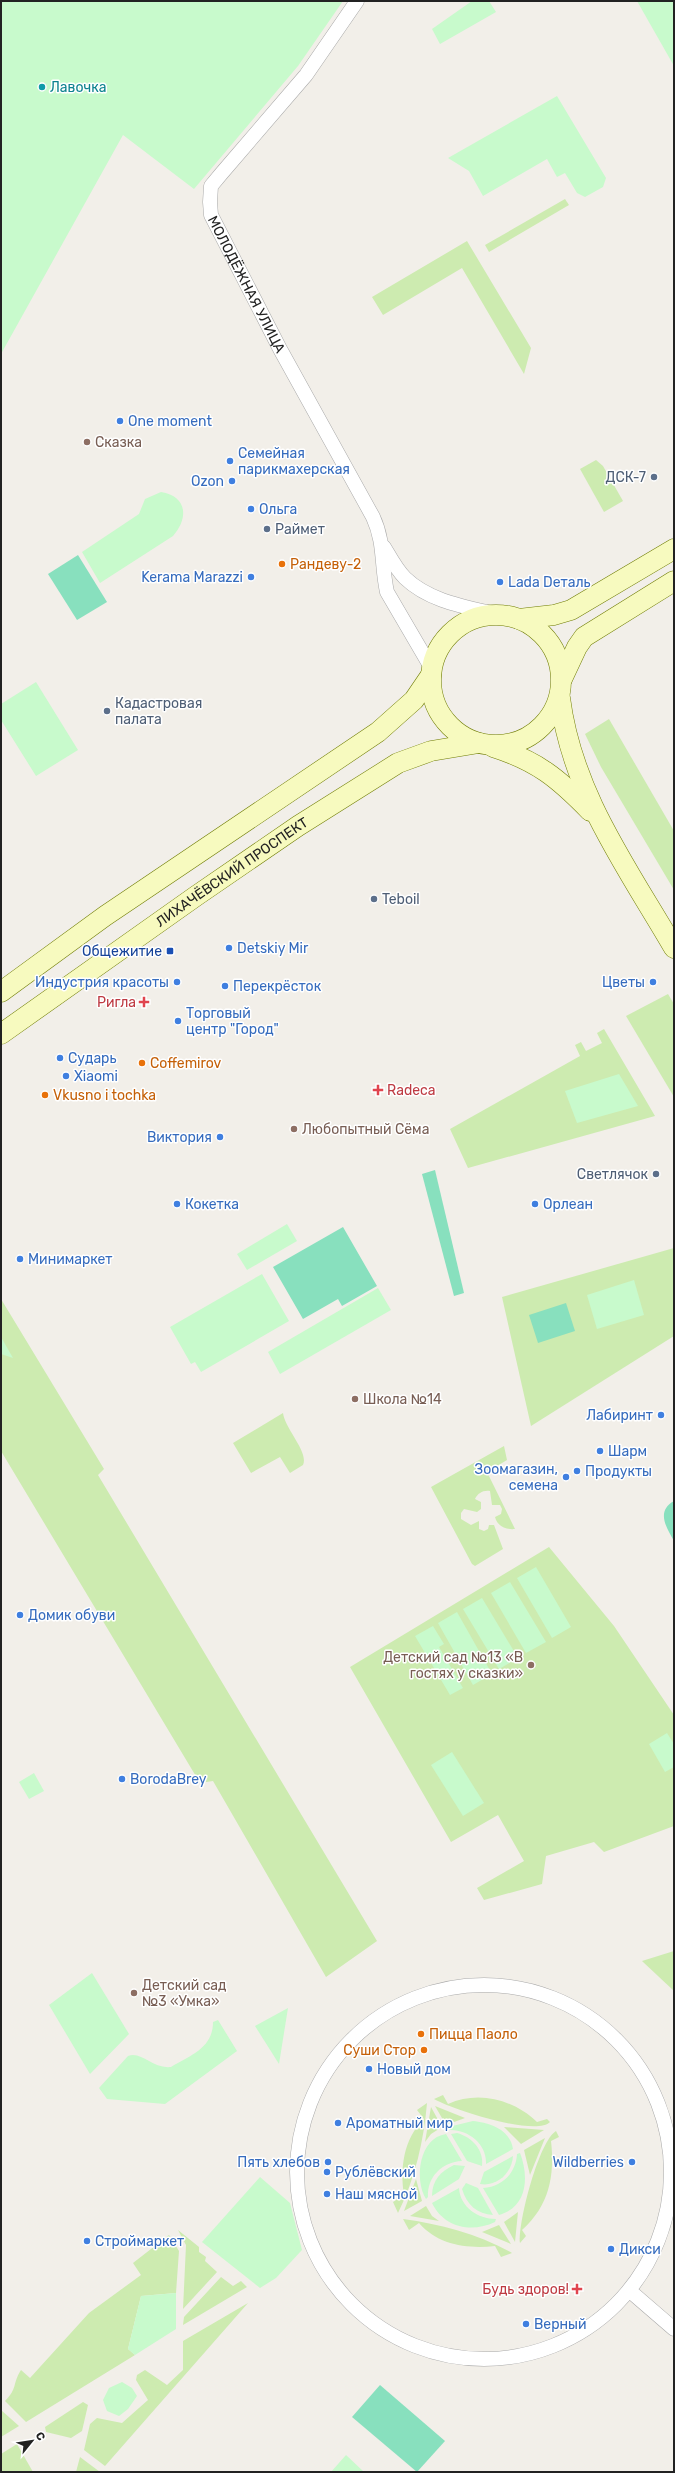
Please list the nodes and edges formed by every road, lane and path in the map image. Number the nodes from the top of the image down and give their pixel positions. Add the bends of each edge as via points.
1 (357, 1) edge
2 (383, 545) junction
3 (674, 549) edge
4 (674, 581) edge
5 (509, 617) junction
6 (432, 672) junction
7 (561, 689) junction
8 (483, 744) junction
9 (597, 818) junction
10 (674, 948) edge
11 (1, 992) edge
12 (1, 1034) edge
13 (673, 2155) edge
14 (630, 2291) junction
15 (674, 2329) edge

1 - 2 street, МОЛОДЁЖНАЯ УЛИЦА via 306,74 211,186 210,202 211,215 280,349 373,517
2 - 5 street, МОЛОДЁЖНАЯ УЛИЦА via 405,578 427,594 464,607
2 - 6 street, МОЛОДЁЖНАЯ УЛИЦА via 387,592
3 - 5 main road, ЛИХАЧЁВСКИЙ ПРОСПЕКТ via 571,610 554,615
4 - 7 main road, ЛИХАЧЁВСКИЙ ПРОСПЕКТ via 584,637 577,647
5 - 6 main road, ЛИХАЧЁВСКИЙ ПРОСПЕКТ via 473,619 450,634 439,650
5 - 7 main road via 538,630 549,640 556,654
6 - 8 main road, ЛИХАЧЁВСКИЙ ПРОСПЕКТ via 433,695 442,717 463,737
6 - 11 main road, ЛИХАЧЁВСКИЙ ПРОСПЕКТ via 414,700 378,732 105,916
7 - 8 main road, ЛИХАЧЁВСКИЙ ПРОСПЕКТ via 554,712 532,735 511,744
7 - 9 main road via 565,734
8 - 9 main road via 510,752 550,773
8 - 12 main road, ЛИХАЧЁВСКИЙ ПРОСПЕКТ via 431,751 398,763 208,887
9 - 10 main road
13 - 14 street via 671,2195 662,2234 644,2271
13 - 14 street via 663,2116 650,2086 637,2063 615,2038 595,2021 561,2001 517,1987 484,1984 464,1985 426,1994 383,2014 356,2035 329,2066 318,2084 303,2123 297,2185 305,2226 322,2266 346,2298 377,2326 395,2337 433,2353 460,2358 494,2360 534,2353 568,2340 605,2316
14 - 15 street

